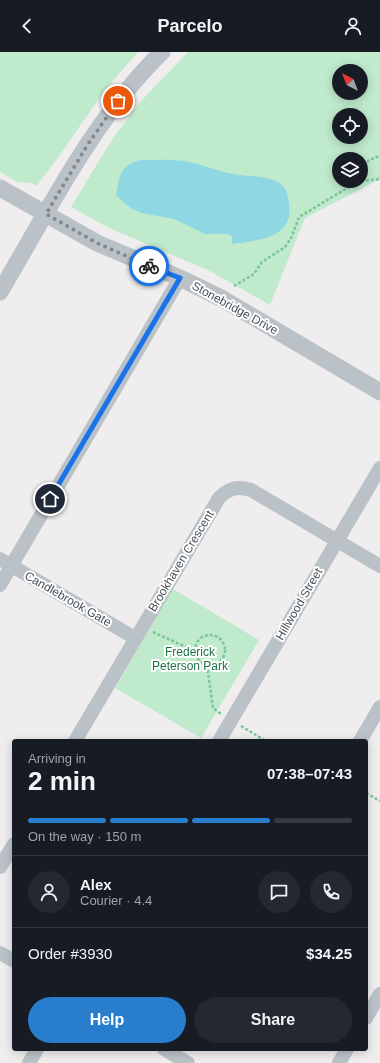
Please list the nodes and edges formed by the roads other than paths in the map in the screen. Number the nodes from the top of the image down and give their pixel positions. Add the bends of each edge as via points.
1 (162, 52) edge
2 (0, 188) edge
3 (46, 214) junction
4 (180, 278) junction
5 (0, 292) edge
6 (380, 392) edge
7 (380, 468) edge
8 (337, 541) junction
9 (6, 562) edge
10 (380, 566) edge
11 (0, 585) edge
12 (135, 638) junction
13 (380, 707) edge
14 (76, 739) edge
15 (220, 739) edge
16 (361, 739) edge
17 (12, 847) edge
18 (0, 868) edge
19 (0, 953) edge
20 (12, 960) edge
21 (380, 994) edge
22 (368, 1015) edge
23 (36, 1051) edge
24 (346, 1051) edge
25 (171, 1054) edge
26 (29, 1063) edge
27 (188, 1063) edge
28 (339, 1063) edge

1 - 3 street via 101,125
2 - 3 street, Stonebridge Drive
3 - 4 street, Stonebridge Drive via 103,246
3 - 5 street
4 - 6 street, Stonebridge Drive via 223,299
4 - 9 street
7 - 8 street, Hillwood Street
8 - 10 street, Brookhaven Crescent
8 - 12 street, Brookhaven Crescent via 250,490 242,487 232,488 219,498
8 - 15 street, Hillwood Street
9 - 11 street
9 - 12 street, Candlebrook Gate
12 - 14 street, Brookhaven Crescent
13 - 16 street
17 - 18 street
19 - 20 street
21 - 22 street
23 - 26 street
24 - 28 street
25 - 27 street

